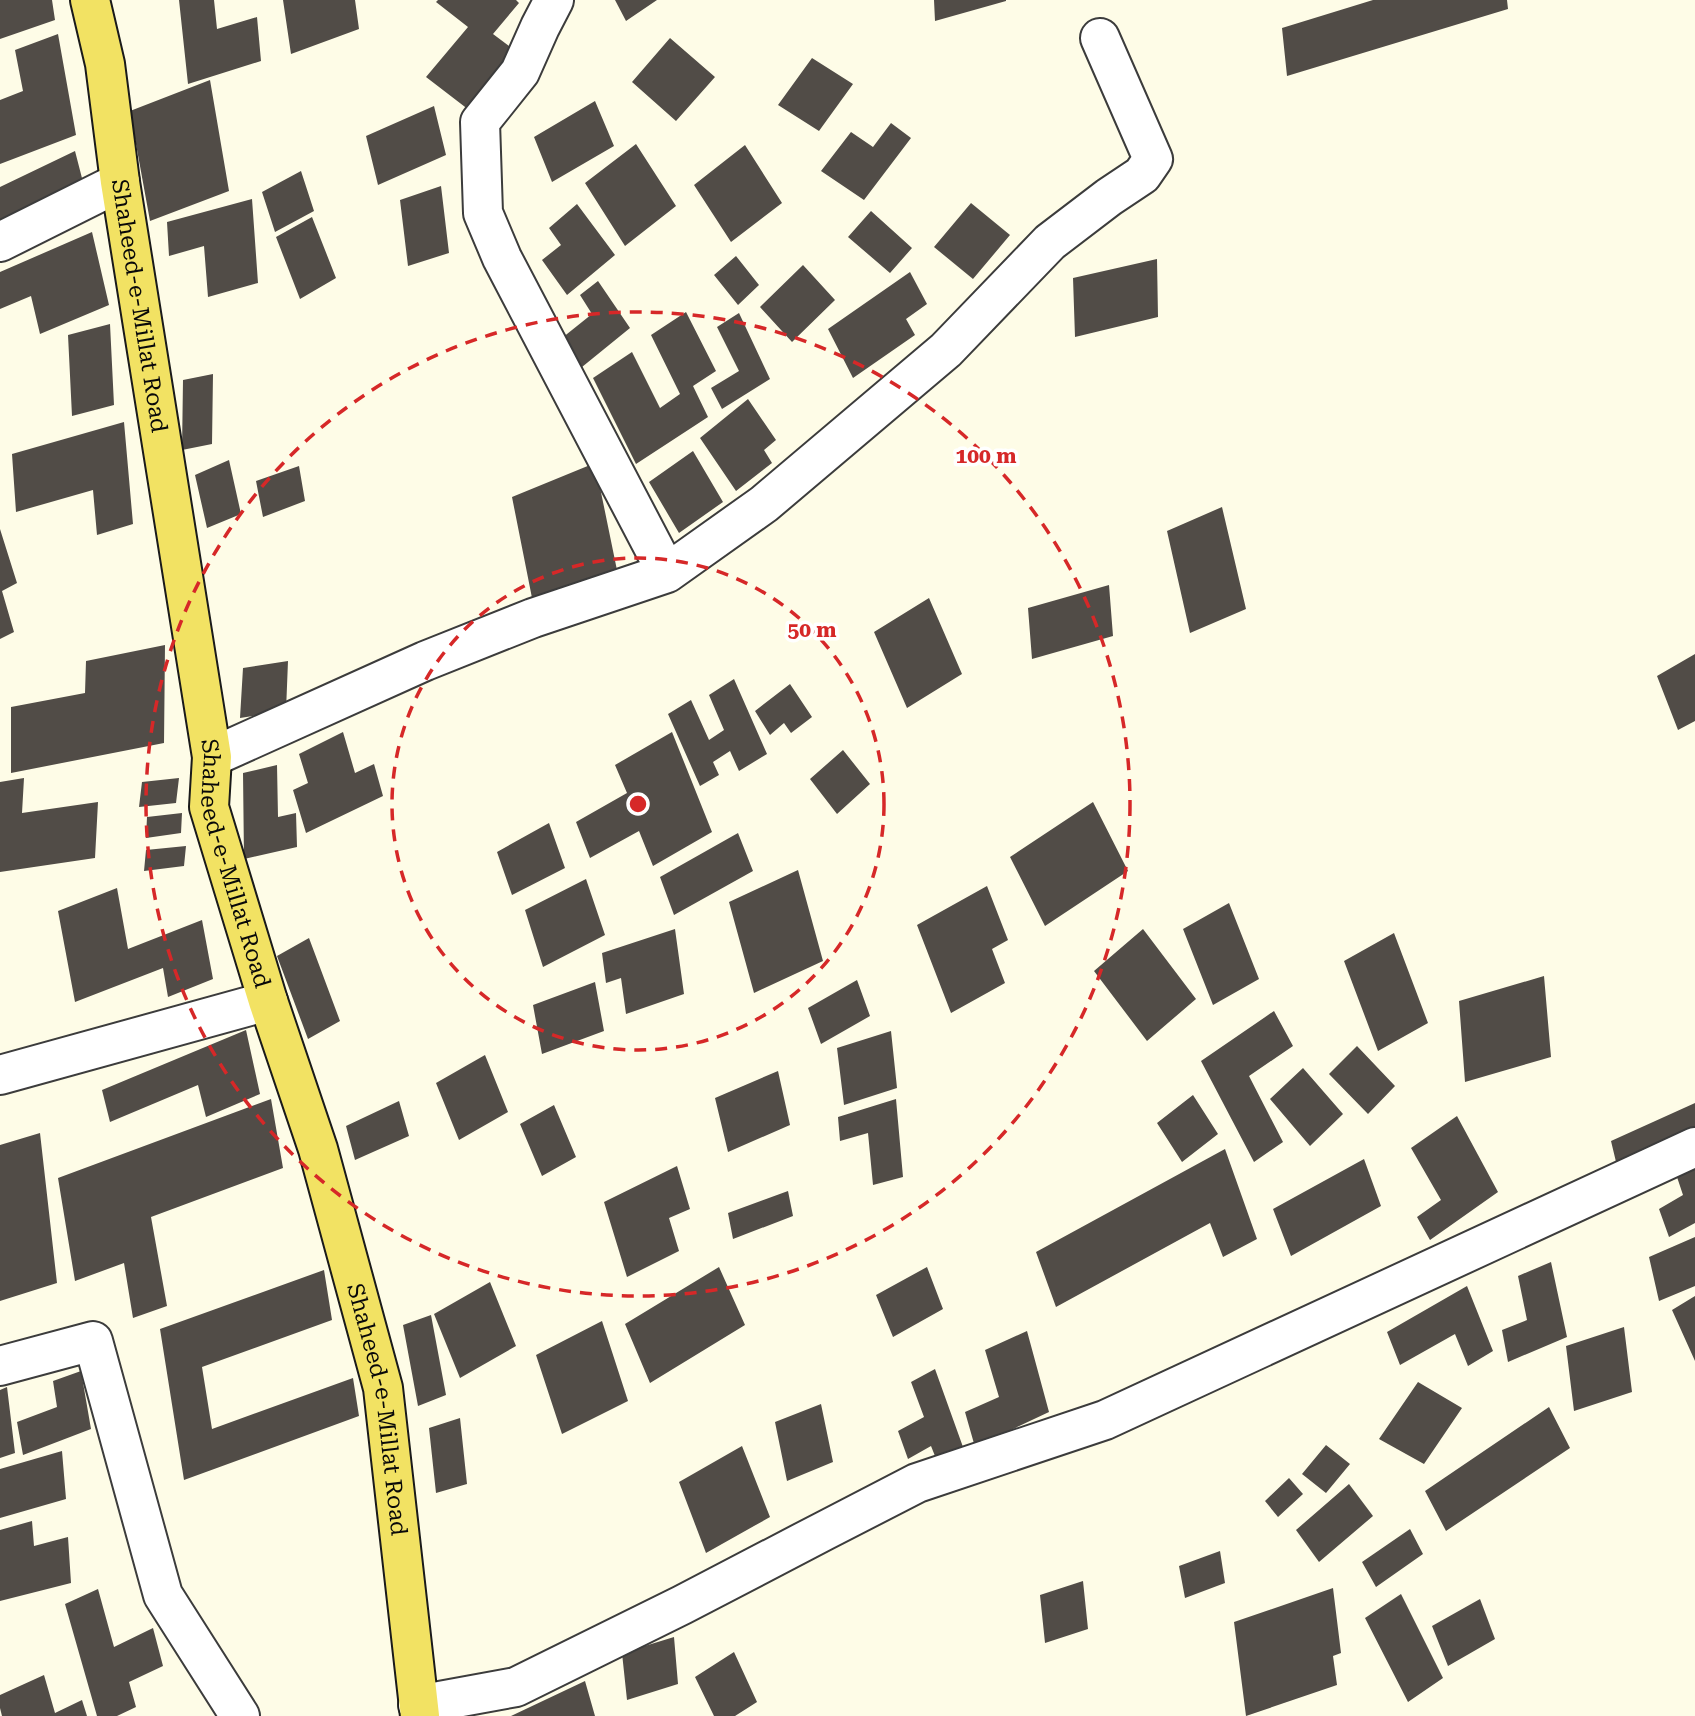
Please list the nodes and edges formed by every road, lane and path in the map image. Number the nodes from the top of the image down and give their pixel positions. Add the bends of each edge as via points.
1 (90, 0) edge
2 (554, 0) edge
3 (1100, 38) dead end
4 (120, 182) junction
5 (0, 242) edge
6 (667, 573) junction
7 (212, 757) junction
8 (268, 1001) junction
9 (0, 1075) edge
10 (1695, 1147) edge
11 (0, 1366) edge
12 (419, 1711) edge
13 (240, 1716) edge

1 - 4 main road, Shaheed-e-Millat Road via 106,64
2 - 6 street via 520,72 480,121 484,213 502,258
3 - 6 street via 1153,159 1142,175 1050,242 946,351 764,504
4 - 5 street
4 - 7 main road, Shaheed-e-Millat Road
6 - 7 street via 437,656
7 - 8 main road, Shaheed-e-Millat Road via 209,807
8 - 9 street
8 - 12 main road, Shaheed-e-Millat Road via 318,1149 383,1388
10 - 12 street via 1105,1420 917,1483 516,1687
11 - 13 street via 93,1341 163,1595

